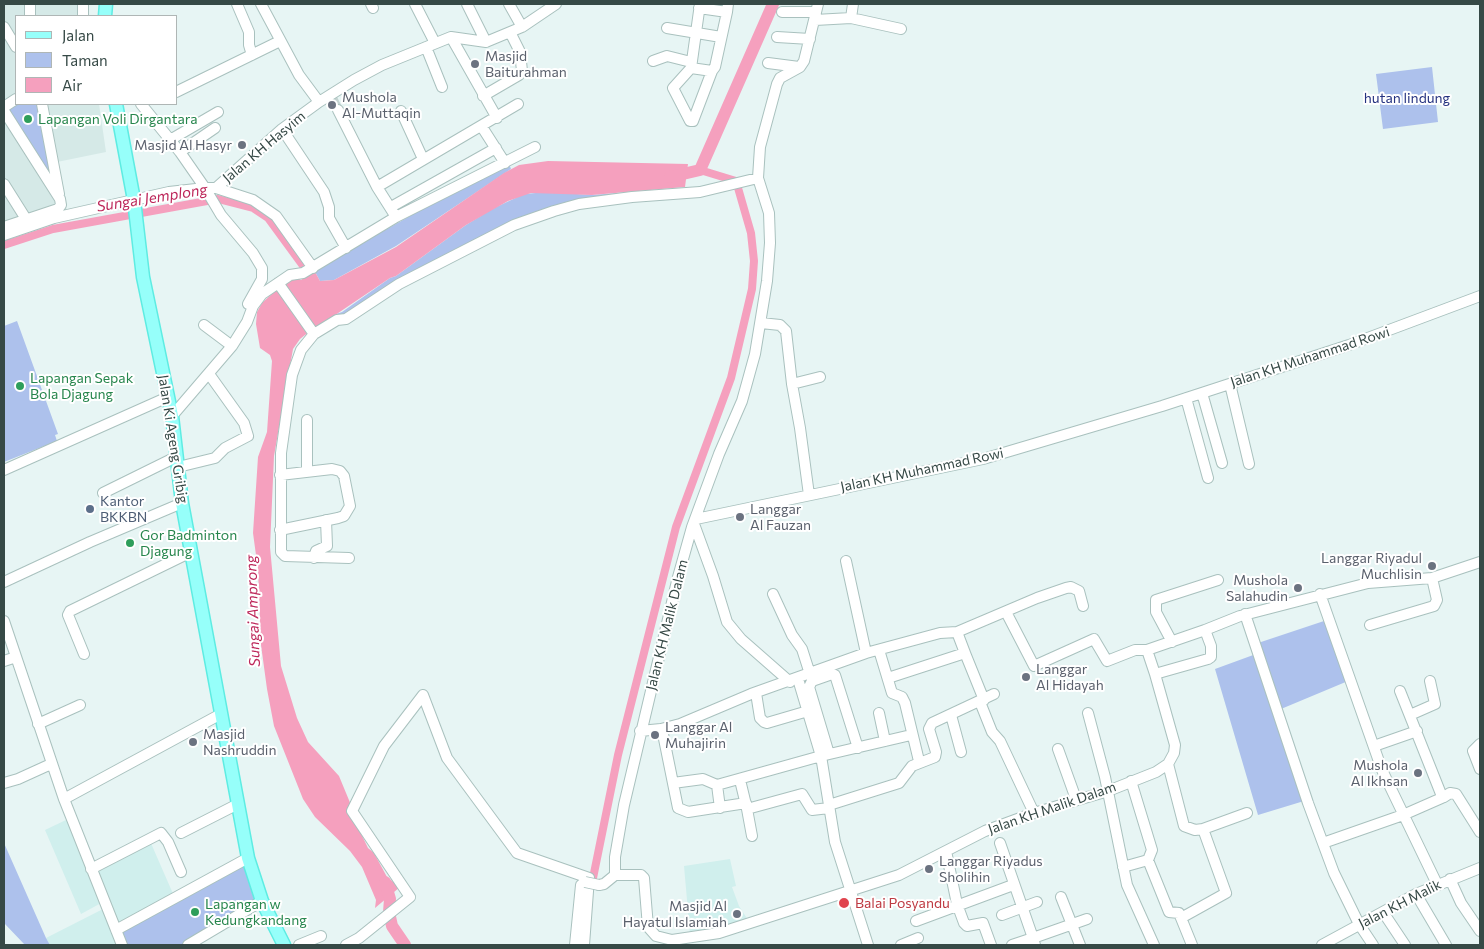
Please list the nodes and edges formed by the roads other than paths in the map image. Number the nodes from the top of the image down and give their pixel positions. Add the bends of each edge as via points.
1 (237, 4) edge
2 (261, 4) edge
3 (415, 4) edge
4 (467, 4) edge
5 (509, 4) edge
6 (556, 4) edge
7 (853, 4) edge
8 (699, 6) edge
9 (728, 8) edge
10 (782, 12) dead end
11 (816, 12) edge
12 (851, 18) junction
13 (522, 26) junction
14 (4, 27) edge
15 (667, 28) dead end
16 (901, 29) dead end
17 (510, 32) junction
18 (696, 32) junction
19 (451, 37) junction
20 (721, 37) junction
21 (777, 37) dead end
22 (810, 39) junction
23 (280, 41) junction
24 (486, 42) junction
25 (15, 45) edge
26 (430, 45) junction
27 (252, 55) junction
28 (653, 61) dead end
29 (768, 63) dead end
30 (691, 65) junction
31 (800, 67) junction
32 (712, 71) junction
33 (442, 86) dead end
34 (178, 91) edge
35 (483, 96) junction
36 (15, 100) edge
37 (319, 102) junction
38 (518, 104) dead end
39 (42, 105) edge
40 (116, 105) edge
41 (145, 105) edge
42 (4, 107) edge
43 (338, 110) tunnel mouth
44 (4, 111) edge
45 (401, 111) dead end
46 (218, 112) dead end
47 (497, 118) junction
48 (482, 127) junction
49 (215, 128) dead end
50 (282, 130) junction
51 (170, 140) junction
52 (535, 147) dead end
53 (496, 148) junction
54 (180, 152) junction
55 (423, 159) junction
56 (505, 163) junction
57 (758, 178) junction
58 (4, 184) edge
59 (377, 187) junction
60 (209, 189) junction
61 (60, 198) junction
62 (134, 201) junction
63 (391, 207) junction
64 (396, 217) junction
65 (26, 219) junction
66 (4, 227) edge
67 (4, 235) edge
68 (346, 248) junction
69 (309, 270) junction
70 (280, 286) junction
71 (1480, 296) edge
72 (761, 323) junction
73 (204, 325) dead end
74 (313, 333) junction
75 (240, 334) junction
76 (232, 346) junction
77 (209, 374) junction
78 (820, 377) dead end
79 (792, 384) junction
80 (1230, 384) junction
81 (1202, 393) junction
82 (168, 397) junction
83 (1186, 398) junction
84 (172, 416) junction
85 (307, 420) dead end
86 (177, 462) junction
87 (1222, 463) dead end
88 (1249, 464) dead end
89 (4, 470) edge
90 (307, 471) junction
91 (280, 475) junction
92 (1208, 478) dead end
93 (103, 493) dead end
94 (809, 495) junction
95 (182, 503) junction
96 (326, 520) junction
97 (695, 521) junction
98 (280, 530) junction
99 (191, 552) junction
100 (314, 558) junction
101 (349, 558) dead end
102 (846, 562) dead end
103 (1480, 562) edge
104 (1432, 578) junction
105 (1218, 580) dead end
106 (4, 582) edge
107 (773, 594) dead end
108 (1320, 594) junction
109 (1083, 606) dead end
110 (1006, 612) junction
111 (1245, 614) junction
112 (4, 621) edge
113 (1370, 625) dead end
114 (1205, 630) junction
115 (957, 632) junction
116 (1172, 642) junction
117 (879, 650) junction
118 (1148, 650) junction
119 (866, 653) junction
120 (965, 653) junction
121 (84, 654) dead end
122 (16, 657) junction
123 (4, 661) edge
124 (810, 674) junction
125 (1155, 674) junction
126 (888, 678) junction
127 (794, 680) junction
128 (1430, 681) dead end
129 (1400, 691) dead end
130 (756, 693) junction
131 (994, 694) dead end
132 (982, 701) junction
133 (80, 705) dead end
134 (808, 711) junction
135 (879, 713) dead end
136 (1088, 713) dead end
137 (221, 714) junction
138 (951, 715) junction
139 (1410, 715) junction
140 (38, 724) junction
141 (662, 729) junction
142 (640, 731) junction
143 (1417, 731) junction
144 (911, 735) junction
145 (885, 741) junction
146 (1480, 744) edge
147 (1374, 746) junction
148 (858, 748) junction
149 (1058, 749) dead end
150 (961, 752) dead end
151 (825, 755) junction
152 (919, 761) dead end
153 (51, 764) junction
154 (1168, 764) junction
155 (1480, 769) edge
156 (740, 780) junction
157 (1131, 781) junction
158 (4, 783) edge
159 (673, 783) junction
160 (717, 785) junction
161 (1108, 791) junction
162 (1444, 797) junction
163 (1076, 799) junction
164 (64, 800) junction
165 (238, 804) junction
166 (746, 806) junction
167 (829, 807) junction
168 (720, 808) junction
169 (1034, 813) junction
170 (1247, 813) dead end
171 (1403, 815) junction
172 (1203, 829) junction
173 (1480, 832) edge
174 (181, 834) dead end
175 (752, 836) dead end
176 (1000, 843) dead end
177 (1323, 843) junction
178 (946, 851) junction
179 (248, 858) junction
180 (1148, 860) junction
181 (1123, 867) junction
182 (1480, 868) edge
183 (91, 869) junction
184 (181, 872) dead end
185 (616, 875) junction
186 (1450, 879) junction
187 (1438, 884) junction
188 (1013, 885) junction
189 (850, 892) junction
190 (1416, 894) junction
191 (1060, 897) dead end
192 (262, 901) junction
193 (1037, 902) dead end
194 (957, 904) junction
195 (1021, 908) junction
196 (1383, 912) junction
197 (1002, 915) dead end
198 (1088, 918) dead end
199 (1181, 918) junction
200 (916, 921) dead end
201 (1071, 924) junction
202 (1359, 924) junction
203 (116, 930) junction
204 (1480, 931) edge
205 (321, 936) dead end
206 (918, 938) dead end
207 (672, 942) edge
208 (1034, 942) edge
209 (122, 945) edge
210 (188, 945) edge
211 (284, 945) edge
212 (299, 945) edge
213 (346, 945) edge
214 (575, 945) edge
215 (584, 945) edge
216 (868, 945) edge
217 (901, 945) edge
218 (991, 945) edge
219 (1012, 945) edge
220 (1080, 945) edge
221 (1154, 945) edge
222 (1192, 945) edge
223 (1322, 945) edge
224 (1373, 945) edge
225 (1405, 945) edge
226 (1446, 945) edge

1 - 27 street via 249,32
2 - 23 street
3 - 26 street
4 - 24 street
5 - 13 street
6 - 13 street
7 - 12 street
8 - 9 street
8 - 18 street
9 - 20 street
10 - 11 street
11 - 12 street
11 - 22 street
12 - 16 street
13 - 17 street
14 - 25 street
15 - 18 street
17 - 24 street
17 - 35 street via 520,52 522,71
18 - 20 street
18 - 30 street
19 - 24 street, Jalan KH Hasyim
19 - 26 street, Jalan KH Hasyim
19 - 35 street
20 - 32 street
21 - 22 street
22 - 31 street
23 - 27 street
23 - 37 street
26 - 33 street
26 - 37 street, Jalan KH Hasyim via 382,65
27 - 34 street
28 - 30 street via 667,56
29 - 31 street
30 - 32 street
30 - 32 street via 674,85 673,91 692,122
31 - 57 street via 780,78 777,84 760,147
35 - 47 street
36 - 42 street
37 - 50 street, Jalan KH Hasyim
38 - 47 street
39 - 61 street
40 - 62 main road, Jalan Ki Ageng Gribig
41 - 51 street, Jalan KH Hasyim
43 - 59 street
44 - 61 street
45 - 55 street
46 - 51 street
47 - 48 street
48 - 53 street
48 - 55 street
49 - 54 street
50 - 60 street, Jalan KH Hasyim
50 - 68 street via 324,192 330,207 329,218
51 - 54 street, Jalan KH Hasyim
52 - 56 street
53 - 56 street
53 - 63 street
54 - 60 street, Jalan KH Hasyim
55 - 59 street
56 - 64 street
57 - 72 street via 769,213 770,243
57 - 74 street via 700,192 632,196 579,204 522,222 399,284 346,319 337,320
58 - 65 street
59 - 63 street
60 - 62 street
60 - 69 street via 254,200 276,216
60 - 75 street via 215,206 253,253 263,272 248,305
61 - 65 street via 58,209
62 - 67 street via 54,218
62 - 82 main road, Jalan Ki Ageng Gribig via 143,277
63 - 64 street
64 - 68 street
65 - 66 street
68 - 69 street
69 - 70 street via 294,273
70 - 74 street
70 - 75 street via 256,300
71 - 80 street, Jalan KH Muhammad Rowi via 1349,345
72 - 79 street via 780,326 786,331
72 - 97 street via 742,401
73 - 76 street
74 - 91 street via 295,361
75 - 76 street
76 - 77 street
77 - 84 street
77 - 86 street via 244,423 248,436 225,448 215,458
78 - 79 street
79 - 94 street
80 - 81 street, Jalan KH Muhammad Rowi
80 - 88 street
81 - 83 street, Jalan KH Muhammad Rowi
81 - 87 street
82 - 84 main road, Jalan Ki Ageng Gribig
82 - 89 street
83 - 92 street
83 - 94 street, Jalan KH Muhammad Rowi via 983,459
84 - 86 main road, Jalan Ki Ageng Gribig
85 - 90 street
86 - 93 street
86 - 95 main road, Jalan Ki Ageng Gribig
90 - 91 street
90 - 96 street via 332,469 344,476 350,506 344,516
91 - 98 street
94 - 97 street, Jalan KH Muhammad Rowi
95 - 99 main road, Jalan Ki Ageng Gribig
95 - 106 street
96 - 98 street
96 - 100 street via 328,546 316,551
97 - 127 street via 727,622 741,639
97 - 142 street, Jalan KH Malik Dalam
98 - 100 street via 282,555
99 - 121 street via 70,611 68,615
99 - 137 main road, Jalan Ki Ageng Gribig
100 - 101 street
102 - 119 street
103 - 104 street
104 - 108 street via 1368,583
104 - 113 street via 1437,600 1434,606
105 - 116 street via 1156,600 1156,612
107 - 124 street via 802,649
108 - 111 street
108 - 147 street
109 - 110 street via 1079,591 1071,587
110 - 115 street
110 - 118 street via 1034,666 1092,640 1097,641 1107,661 1135,650
111 - 114 street
111 - 177 street
112 - 122 street
114 - 116 street
114 - 125 street via 1211,646 1208,659
115 - 117 street via 940,633
115 - 120 street
116 - 118 street
117 - 119 street
117 - 126 street
118 - 125 street
119 - 124 street
120 - 126 street
120 - 132 street
122 - 123 street
122 - 140 street
124 - 127 street
125 - 154 street via 1175,746
126 - 144 street via 894,695 903,699
127 - 130 street
127 - 134 street
128 - 139 street via 1435,704
129 - 139 street
130 - 134 street via 760,718 764,722
130 - 141 street
131 - 132 street
132 - 138 street
132 - 169 street via 992,732 1000,741
133 - 140 street
134 - 151 street
135 - 145 street
136 - 161 street
137 - 164 street
137 - 165 main road, Jalan Ki Ageng Gribig
138 - 150 street
138 - 167 street via 930,725 936,752 932,759 912,766 899,783
139 - 143 street
140 - 153 street
141 - 142 street
141 - 159 street
142 - 185 street, Jalan KH Malik Dalam via 624,805
143 - 147 street
143 - 162 street
144 - 145 street
144 - 152 street
145 - 148 street
146 - 155 street via 1474,748 1473,755
147 - 171 street
148 - 151 street
148 - 151 street via 832,674 812,681 809,687
149 - 163 street
151 - 156 street
151 - 167 street
153 - 158 street
153 - 164 street
154 - 157 street, Jalan KH Malik Dalam
154 - 172 street via 1184,826
156 - 160 street
156 - 166 street
157 - 161 street, Jalan KH Malik Dalam
157 - 180 street via 1152,850
159 - 160 street via 703,779
159 - 168 street via 681,810
160 - 168 street
161 - 163 street, Jalan KH Malik Dalam
161 - 181 street
162 - 171 street
162 - 173 street via 1456,794
163 - 169 street, Jalan KH Malik Dalam
164 - 183 street
165 - 174 street
165 - 179 main road, Jalan Ki Ageng Gribig
166 - 167 street via 802,794 812,810
166 - 168 street
166 - 175 street
167 - 189 street via 835,842
169 - 178 street, Jalan KH Malik Dalam via 985,831
170 - 172 street
171 - 177 street
171 - 187 street
172 - 199 street via 1226,893
176 - 188 street
177 - 202 street
178 - 189 street, Jalan KH Malik Dalam via 899,875
178 - 194 street
179 - 192 main road, Jalan Ki Ageng Gribig
179 - 203 street
180 - 181 street
180 - 199 street via 1169,912 1178,912
181 - 221 street via 1127,885
182 - 186 street, Jalan KH Malik
183 - 184 street via 161,834
183 - 203 street
185 - 207 street, Jalan KH Malik Dalam via 643,876 648,927 656,936
185 - 214 street, bridge via 604,884 585,882 581,885
186 - 187 street, Jalan KH Malik
186 - 204 street via 1460,903
187 - 190 street, Jalan KH Malik
188 - 194 street
188 - 195 street
189 - 207 street, Jalan KH Malik Dalam via 719,933
189 - 216 street
190 - 196 street, Jalan KH Malik
190 - 226 street
191 - 201 street
192 - 210 street
192 - 211 main road, Jalan Ki Ageng Gribig
193 - 195 street
194 - 200 street
194 - 218 street via 965,925 984,924
195 - 197 street
195 - 208 street
196 - 202 street, Jalan KH Malik
196 - 225 street
198 - 201 street
199 - 222 street
201 - 208 street
201 - 220 street
202 - 223 street, Jalan KH Malik
202 - 224 street
203 - 209 street
205 - 212 street
206 - 217 street
208 - 219 street
213 - 215 street via 410,897 352,811 384,746 423,695 447,758 517,853 589,878

